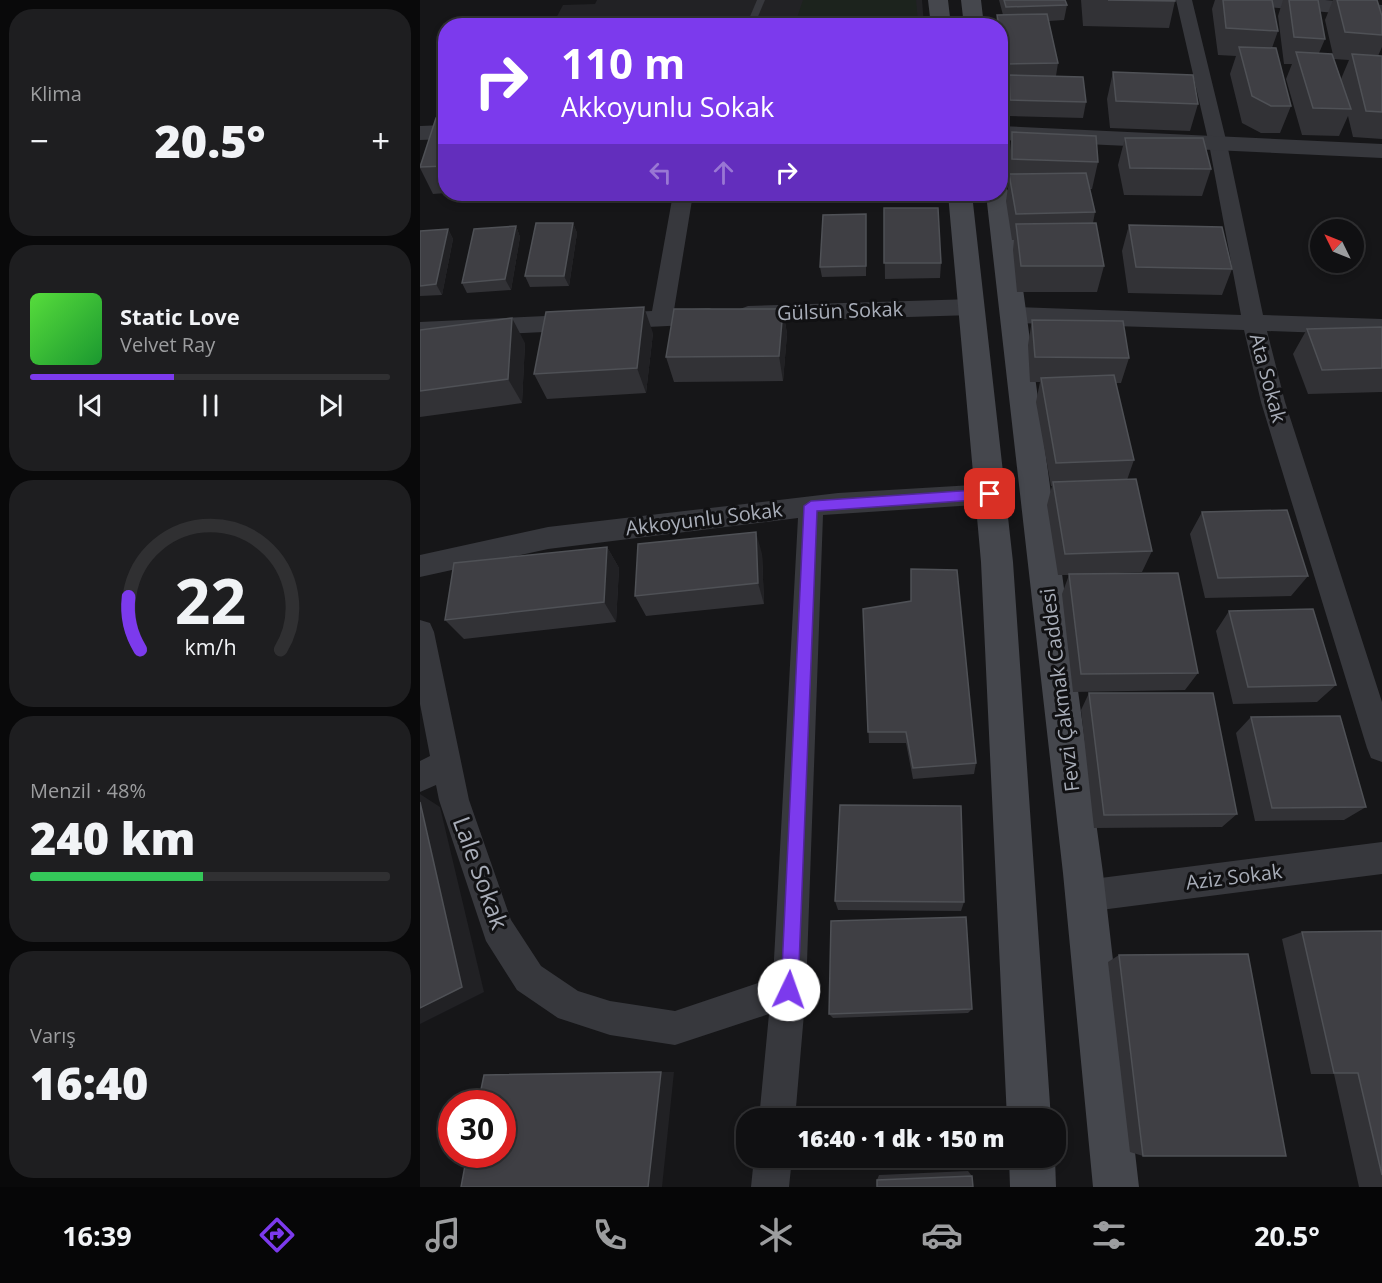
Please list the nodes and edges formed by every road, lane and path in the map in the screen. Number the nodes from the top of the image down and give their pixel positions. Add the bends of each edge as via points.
1 (761, 0) edge
2 (939, 0) edge
3 (971, 0) edge
4 (1184, 0) edge
5 (1257, 0) edge
6 (1382, 11) edge
7 (753, 18) edge
8 (940, 18) edge
9 (973, 18) edge
10 (438, 132) edge
11 (420, 133) edge
12 (1008, 133) edge
13 (1218, 144) junction
14 (1382, 150) edge
15 (682, 201) edge
16 (961, 201) edge
17 (999, 201) edge
18 (973, 307) junction
19 (1014, 315) junction
20 (662, 317) junction
21 (1254, 324) junction
22 (1382, 327) edge
23 (420, 330) edge
24 (990, 494) junction
25 (811, 506) junction
26 (420, 566) edge
27 (420, 632) edge
28 (1382, 748) edge
29 (433, 770) edge
30 (1382, 858) edge
31 (1085, 896) junction
32 (789, 990) junction
33 (778, 1108) edge
34 (1028, 1108) edge
35 (772, 1168) edge
36 (1032, 1168) edge
37 (770, 1187) edge
38 (1033, 1187) edge
39 (1116, 1187) edge

1 - 7 lane
2 - 8 main road
3 - 9 main road
4 - 13 street, Ata Sokak
5 - 6 street
10 - 11 street
12 - 13 street
13 - 14 street
13 - 21 street, Ata Sokak
15 - 20 street
16 - 18 main road
17 - 19 main road, Fevzi Çakmak Caddesi
18 - 20 street, Gülsün Sokak
18 - 24 main road
19 - 21 street
19 - 31 main road, Fevzi Çakmak Caddesi
20 - 23 street, Gülsün Sokak
21 - 22 street
21 - 28 street, Ata Sokak via 1273,402
24 - 25 street, Akkoyunlu Sokak
24 - 34 main road
25 - 26 street, Akkoyunlu Sokak via 548,538
25 - 32 street
27 - 29 street, Lale Sokak
29 - 32 street, Lale Sokak via 454,800 498,929 529,978 570,1006 610,1018 675,1028
30 - 31 street, Aziz Sokak
31 - 39 main road, Fevzi Çakmak Caddesi
32 - 33 street
35 - 37 street
36 - 38 main road

